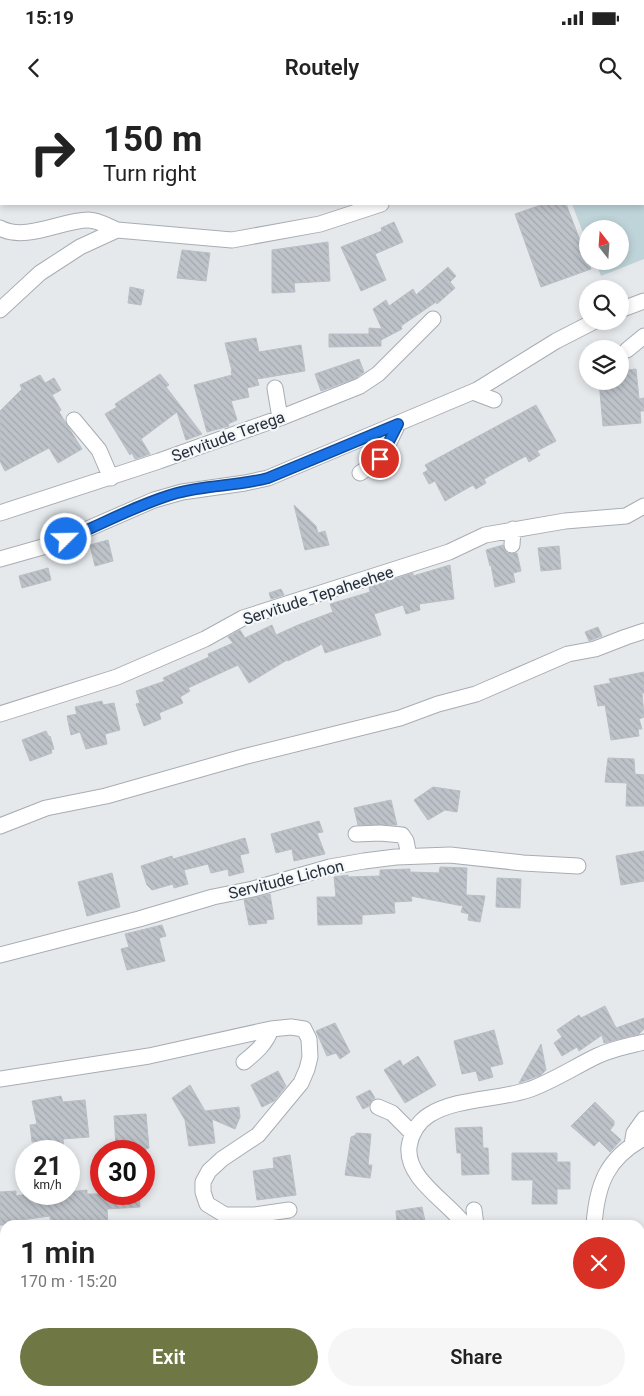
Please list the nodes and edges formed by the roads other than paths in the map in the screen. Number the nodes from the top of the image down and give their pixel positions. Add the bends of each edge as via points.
1 (378, 205) edge
2 (0, 228) edge
3 (117, 230) junction
4 (644, 301) edge
5 (629, 307) edge
6 (0, 310) edge
7 (433, 319) dead end
8 (579, 329) edge
9 (644, 336) edge
10 (629, 348) edge
11 (275, 388) dead end
12 (473, 392) junction
13 (494, 400) dead end
14 (280, 418) junction
15 (74, 420) dead end
16 (398, 424) junction
17 (360, 473) dead end
18 (112, 478) junction
19 (644, 506) edge
20 (0, 513) edge
21 (0, 559) edge
22 (644, 632) edge
23 (0, 714) edge
24 (0, 826) edge
25 (356, 834) dead end
26 (409, 856) junction
27 (578, 866) dead end
28 (0, 955) edge
29 (272, 1029) junction
30 (644, 1042) edge
31 (244, 1062) dead end
32 (0, 1079) edge
33 (378, 1107) dead end
34 (644, 1119) edge
35 (413, 1134) junction
36 (638, 1141) edge
37 (289, 1210) dead end
38 (461, 1220) edge
39 (595, 1220) edge

1 - 3 street via 320,224 232,240
2 - 3 street via 18,232 37,231 87,220
3 - 6 street via 80,246 40,273
4 - 5 street
7 - 14 street, Servitude Terega via 378,374 360,386
8 - 12 street
9 - 10 street
11 - 14 street
12 - 13 street
12 - 16 street
14 - 18 street, Servitude Terega
15 - 18 street via 99,450
16 - 17 street via 380,459
16 - 21 street via 268,478 154,500 53,544
18 - 20 street, Servitude Terega
19 - 23 street, Servitude Tepaheehee via 626,516 564,521 513,537 485,536 449,552 243,618 205,639 117,677
22 - 24 street via 595,649 568,654 476,694 400,718 106,796 46,808
25 - 26 street via 402,836
26 - 27 street, Servitude Lichon via 450,855
26 - 28 street, Servitude Lichon via 330,867
29 - 31 street via 260,1049
29 - 32 street via 149,1056
29 - 37 street via 304,1029 309,1039 307,1069 301,1083 258,1135 209,1171 203,1182 203,1192 207,1204 224,1215
30 - 35 street via 599,1055 536,1088 512,1096 437,1111 418,1124
33 - 35 street via 392,1113
34 - 36 street via 634,1133
35 - 38 street via 409,1148 412,1167
36 - 39 street via 612,1162 598,1199

